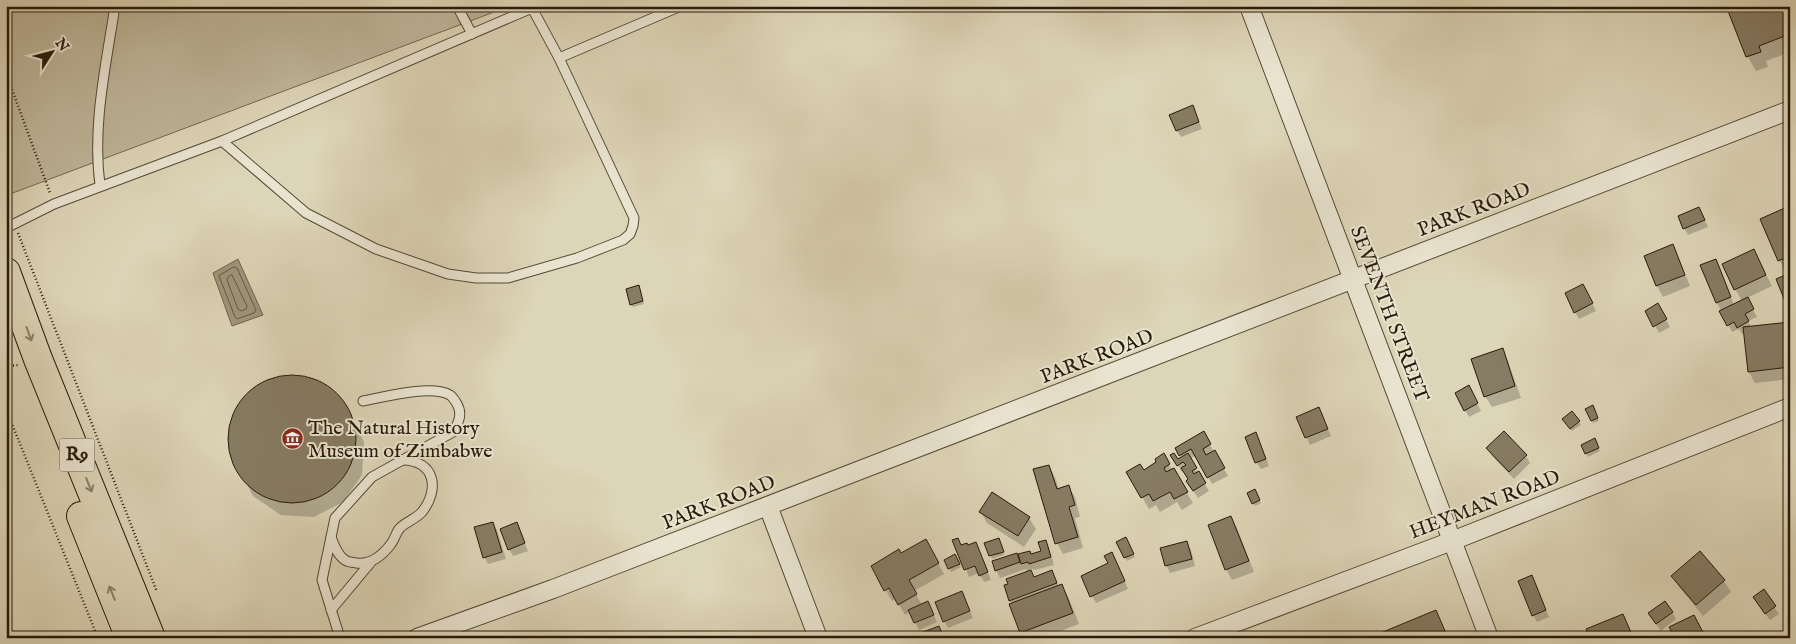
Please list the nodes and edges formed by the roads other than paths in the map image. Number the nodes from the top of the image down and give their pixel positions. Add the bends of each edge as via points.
1 (114, 6) edge
2 (457, 6) edge
3 (681, 6) edge
4 (1249, 6) edge
5 (534, 7) edge
6 (472, 34) junction
7 (559, 58) junction
8 (1790, 110) edge
9 (222, 140) junction
10 (100, 185) junction
11 (10, 226) edge
12 (6, 272) edge
13 (1354, 280) junction
14 (6, 326) edge
15 (13, 366) edge
16 (363, 401) dead end
17 (1790, 407) edge
18 (403, 460) junction
19 (768, 506) junction
20 (331, 537) junction
21 (1452, 541) junction
22 (371, 562) junction
23 (331, 610) junction
24 (1228, 631) edge
25 (130, 638) edge
26 (151, 638) edge
27 (340, 638) edge
28 (417, 638) edge
29 (818, 638) edge
30 (1195, 638) edge
31 (1489, 638) edge

1 - 10 lane via 100,113 97,164
2 - 6 lane
3 - 7 lane
4 - 13 street, SEVENTH STREET
5 - 6 lane
5 - 7 lane
6 - 9 lane
7 - 9 lane via 634,218 633,226 623,240 577,258 508,278 448,274 376,249 306,213
8 - 13 street, PARK ROAD
9 - 10 lane
10 - 11 lane
12 -> 26 highway, R9
13 - 19 street, PARK ROAD
13 - 21 street, SEVENTH STREET
14 - 15 highway, R9
25 -> 15 highway, R9
16 - 18 lane via 409,391 452,395 459,407 460,421 453,432
17 - 21 street, HEYMAN ROAD
18 - 20 lane via 372,477 335,518
18 - 22 lane via 414,460 424,466 433,480 432,493 423,511 398,530 393,542
19 - 28 street, PARK ROAD
19 - 29 street
20 - 22 lane via 337,552 346,561
20 - 23 lane via 322,580
21 - 24 street, HEYMAN ROAD
21 - 31 street, SEVENTH STREET
22 - 23 lane
23 - 27 lane
24 - 30 street, HEYMAN ROAD

